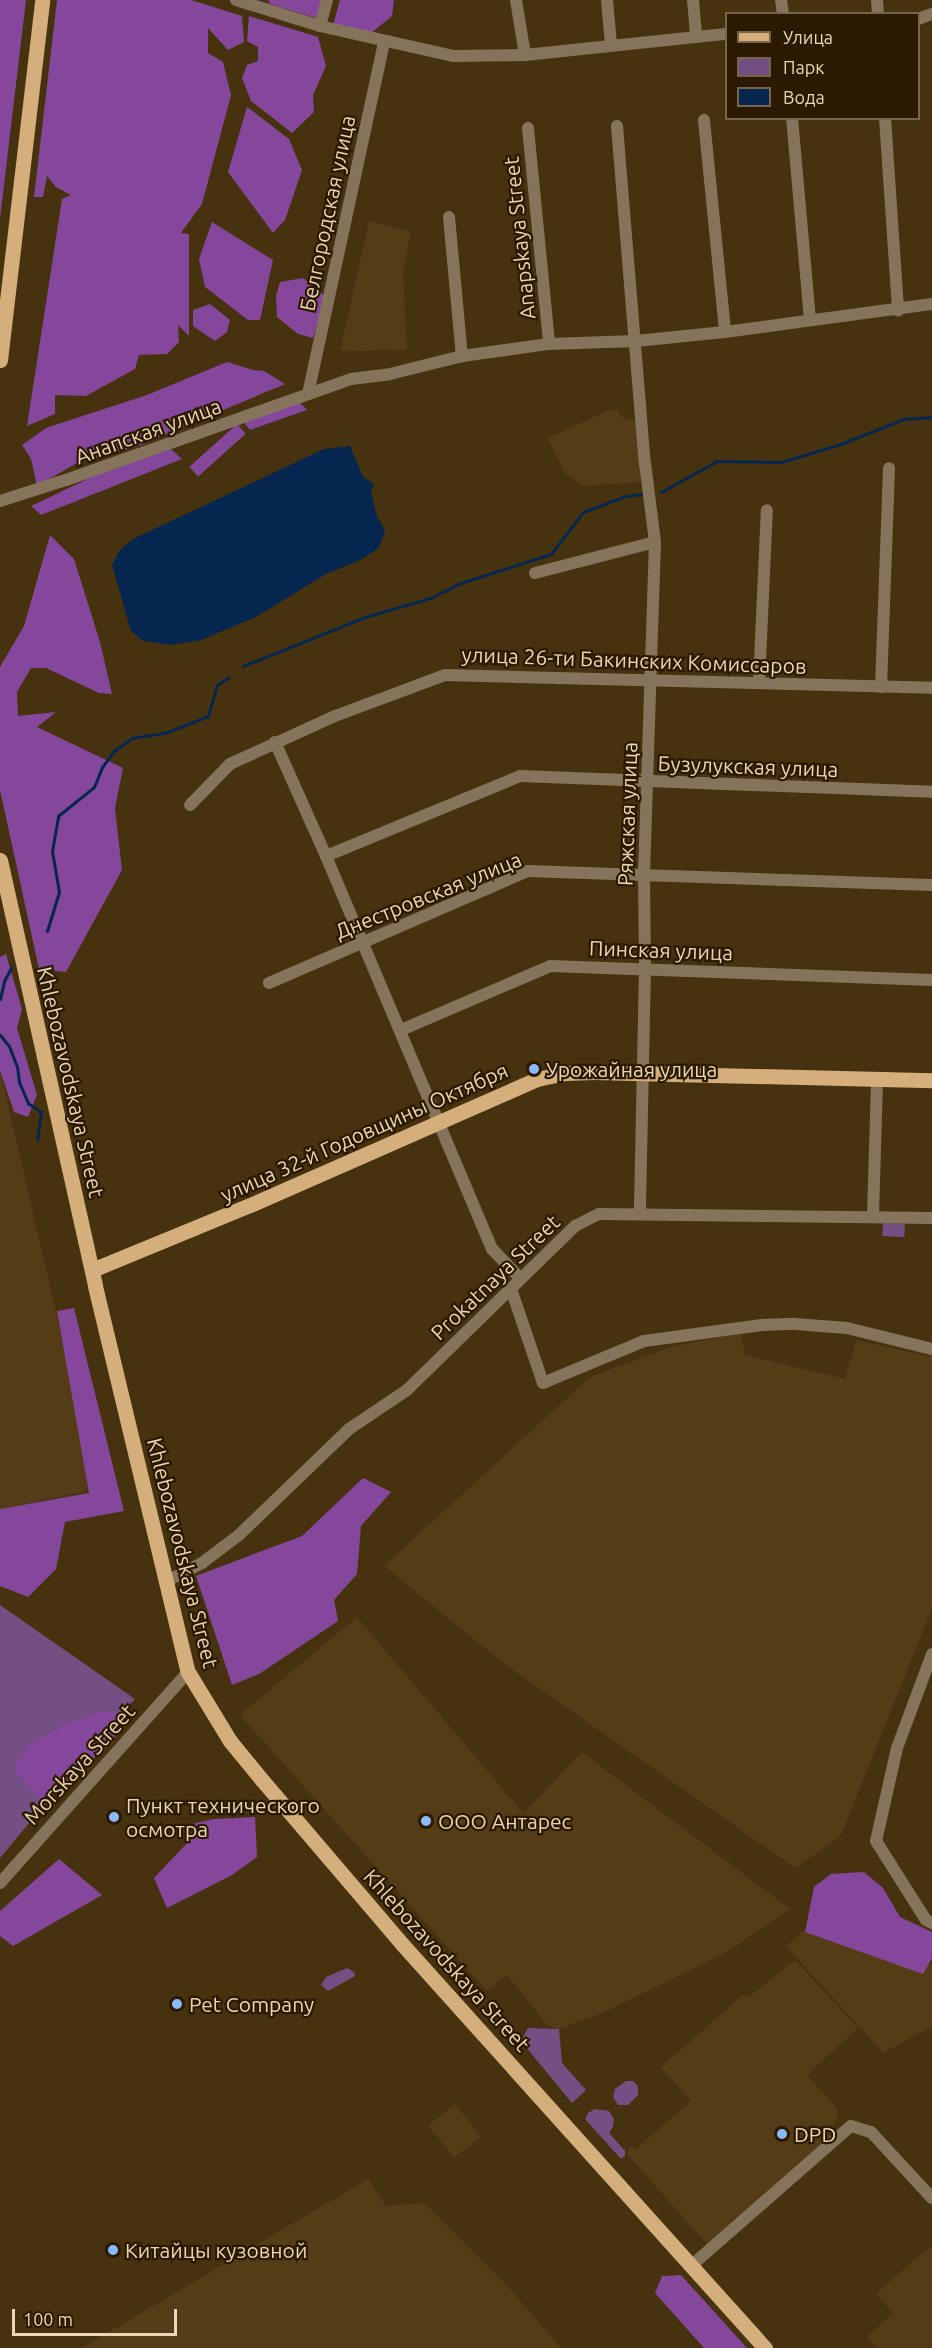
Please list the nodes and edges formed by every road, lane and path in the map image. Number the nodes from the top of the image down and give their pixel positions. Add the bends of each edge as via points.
1 (42, 0) edge
2 (236, 0) edge
3 (327, 0) edge
4 (516, 0) edge
5 (607, 0) edge
6 (693, 0) edge
7 (320, 26) junction
8 (725, 34) edge
9 (696, 37) junction
10 (384, 41) junction
11 (611, 45) junction
12 (525, 55) junction
13 (704, 120) dead end
14 (792, 120) edge
15 (885, 120) edge
16 (617, 126) dead end
17 (528, 128) dead end
18 (449, 217) dead end
19 (932, 304) edge
20 (898, 311) junction
21 (810, 319) junction
22 (725, 332) junction
23 (636, 341) junction
24 (549, 344) junction
25 (462, 356) junction
26 (0, 360) edge
27 (308, 394) junction
28 (889, 468) dead end
29 (0, 501) edge
30 (767, 510) dead end
31 (655, 542) junction
32 (535, 573) dead end
33 (652, 681) junction
34 (759, 683) junction
35 (881, 687) junction
36 (932, 688) edge
37 (275, 742) junction
38 (648, 782) junction
39 (932, 792) edge
40 (190, 805) dead end
41 (326, 856) junction
42 (0, 860) edge
43 (644, 873) junction
44 (932, 885) edge
45 (362, 943) junction
46 (645, 968) junction
47 (932, 980) edge
48 (269, 983) dead end
49 (401, 1030) junction
50 (641, 1072) junction
51 (877, 1079) junction
52 (932, 1080) edge
53 (438, 1123) junction
54 (639, 1212) junction
55 (873, 1216) junction
56 (932, 1218) edge
57 (92, 1270) junction
58 (520, 1278) junction
59 (511, 1289) junction
60 (932, 1349) edge
61 (165, 1582) junction
62 (932, 1654) edge
63 (188, 1672) junction
64 (0, 1882) edge
65 (932, 1923) edge
66 (932, 2198) edge
67 (692, 2265) junction
68 (765, 2348) edge

1 - 26 main road
2 - 7 street
3 - 7 street
4 - 12 street
5 - 11 street
6 - 9 street
7 - 10 street
8 - 9 street
9 - 11 street
10 - 12 street via 453,56
10 - 27 street, Белгородская улица
11 - 12 street
13 - 22 street
14 - 21 street
15 - 20 street
16 - 23 street
17 - 24 street, Anapskaya Street
18 - 25 street
19 - 20 street, Anapskaya Street
20 - 21 street, Anapskaya Street
21 - 22 street, Anapskaya Street
22 - 23 street, Anapskaya Street
23 - 24 street, Anapskaya Street
23 - 31 street, Ряжская улица
24 - 25 street, Anapskaya Street
25 - 27 street, Anapskaya Street via 390,374 351,379
27 - 29 street, Анапская улица
28 - 35 street
30 - 34 street
31 - 32 street
31 - 33 street, Ряжская улица
33 - 34 street, улица 26-ти Бакинских Комиссаров
33 - 37 street, улица 26-ти Бакинских Комиссаров via 445,675
33 - 38 street, Ряжская улица
34 - 35 street, улица 26-ти Бакинских Комиссаров
35 - 36 street, улица 26-ти Бакинских Комиссаров
37 - 40 street, улица 26-ти Бакинских Комиссаров via 230,764
37 - 41 street
38 - 39 street, Бузулукская улица
38 - 41 street, Бузулукская улица via 520,776
38 - 43 street, Ряжская улица
41 - 45 street
42 - 57 main road, Khlebozavodskaya Street
43 - 44 street, Днестровская улица
43 - 45 street, Днестровская улица via 528,871
43 - 46 street, Ряжская улица
45 - 48 street, Днестровская улица
45 - 49 street
46 - 47 street, Пинская улица
46 - 49 street, Пинская улица via 550,966
46 - 50 street, Ряжская улица
49 - 53 street
50 - 51 main road, улица 32-й Годовщины Октября
50 - 53 main road, улица 32-й Годовщины Октября via 566,1073 537,1079
50 - 54 street, Ряжская улица
51 - 52 main road, улица 32-й Годовщины Октября
51 - 55 street
53 - 57 main road, улица 32-й Годовщины Октября
53 - 58 street via 492,1249
54 - 55 street, Prokatnaya Street
54 - 58 street, Prokatnaya Street via 599,1214 575,1226
55 - 56 street, Prokatnaya Street
57 - 61 main road, Khlebozavodskaya Street
58 - 59 street, Prokatnaya Street
59 - 60 street via 543,1383 644,1341 762,1325 847,1328
59 - 61 street, Prokatnaya Street via 406,1390 349,1430 239,1535 202,1563
61 - 63 main road, Khlebozavodskaya Street
62 - 65 street via 897,1748 876,1841 926,1920
63 - 64 street, Morskaya Street
63 - 67 main road, Khlebozavodskaya Street via 230,1741 262,1780 402,1944
66 - 67 street via 872,2132 851,2126
67 - 68 main road, Khlebozavodskaya Street

